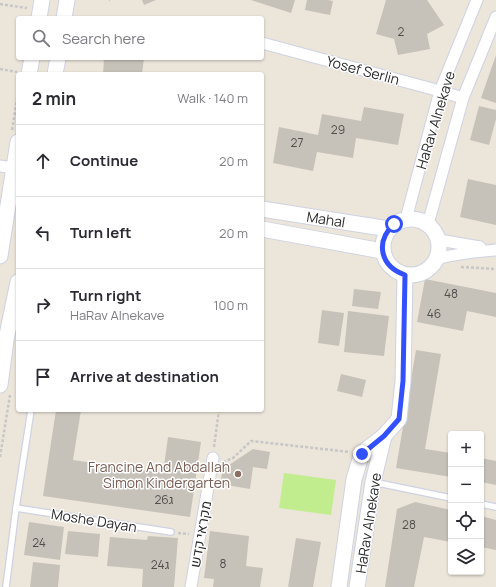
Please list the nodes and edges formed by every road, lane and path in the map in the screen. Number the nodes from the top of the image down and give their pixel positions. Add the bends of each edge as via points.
1 (67, 0) edge
2 (477, 0) edge
3 (0, 4) edge
4 (37, 9) edge
5 (64, 16) edge
6 (496, 17) edge
7 (264, 44) edge
8 (31, 60) edge
9 (58, 60) edge
10 (0, 69) edge
11 (19, 72) edge
12 (25, 72) edge
13 (55, 72) edge
14 (440, 91) junction
15 (463, 98) junction
16 (16, 151) edge
17 (12, 169) edge
18 (264, 209) edge
19 (406, 219) junction
20 (428, 224) junction
21 (264, 229) edge
22 (389, 229) junction
23 (439, 240) junction
24 (380, 250) junction
25 (496, 250) edge
26 (0, 256) edge
27 (439, 264) junction
28 (458, 267) dead end
29 (496, 269) edge
30 (404, 278) junction
31 (16, 292) edge
32 (5, 387) edge
33 (31, 412) edge
34 (219, 412) edge
35 (384, 436) junction
36 (214, 453) junction
37 (362, 454) junction
38 (0, 457) edge
39 (373, 482) junction
40 (448, 497) edge
41 (484, 505) edge
42 (496, 507) edge
43 (16, 508) junction
44 (171, 532) joint
45 (200, 536) junction
46 (6, 587) edge
47 (191, 587) edge
48 (339, 587) edge
49 (357, 587) edge

1 - 5 street
2 - 14 street, HaRav Alnekave
3 - 4 path
6 - 15 street, HaRav Alnekave
7 - 14 street, Yosef Serlin
8 - 12 street
9 - 13 street
10 - 11 path
14 - 15 street, Yosef Serlin
14 - 19 street, HaRav Alnekave
15 - 20 street, HaRav Alnekave
16 - 17 street
17 - 26 street
18 - 22 street, Mahal
19 - 20 street via 421,220
19 - 22 street
20 - 23 street
21 - 24 street, Mahal
22 - 24 street
23 - 25 street
23 - 27 street
24 - 30 street via 387,264
24 - 30 path via 378,256 387,272 395,278
25 - 27 street via 464,253
27 - 30 street via 424,273
27 - 30 path via 425,278 414,281
28 - 29 path
30 - 35 street, HaRav Alnekave via 403,381 399,419
31 - 32 street via 6,340
32 - 38 path
33 - 43 lane
34 - 36 path
35 - 37 street, HaRav Alnekave
35 - 39 street, HaRav Alnekave
36 - 37 path via 224,462 233,458 251,441
36 - 45 street, מקראי קדש
37 - 48 street, HaRav Alnekave via 354,479
39 - 40 lane
39 - 49 street, HaRav Alnekave
41 - 42 lane
43 - 44 lane, Moshe Dayan
43 - 46 lane
44 - 45 path
45 - 47 street, מקראי קדש

